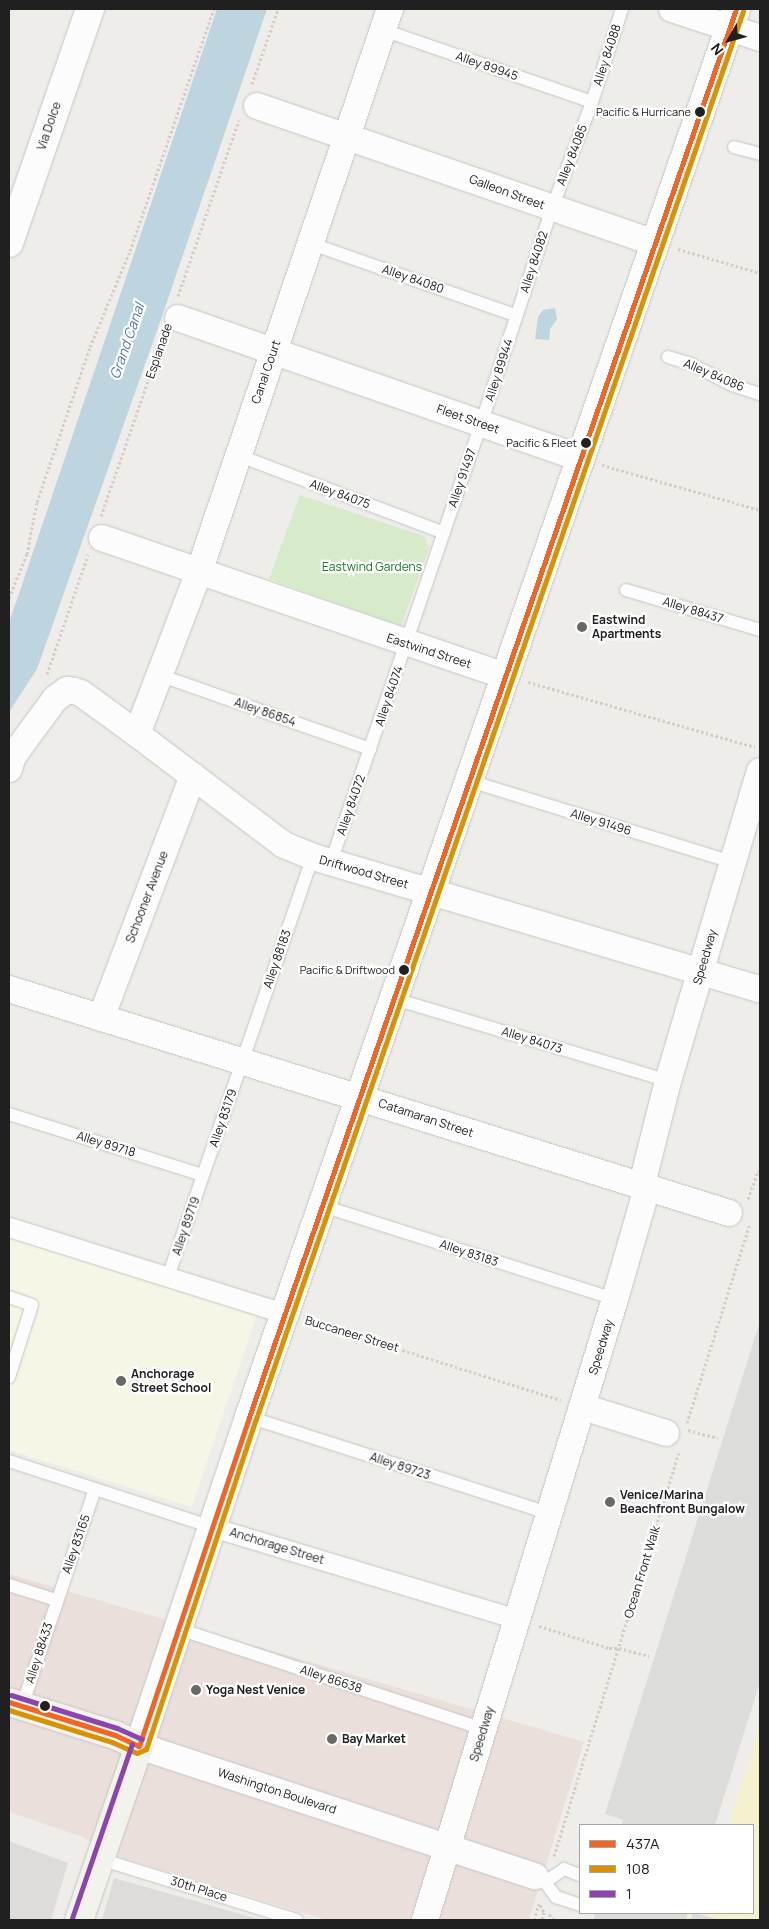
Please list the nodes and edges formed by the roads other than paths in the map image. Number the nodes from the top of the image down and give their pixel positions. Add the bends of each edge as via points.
1 (90, 9) edge
2 (622, 9) edge
3 (672, 9) edge
4 (387, 19) edge
5 (733, 19) edge
6 (760, 38) edge
7 (592, 102) junction
8 (249, 103) road end
9 (346, 135) junction
10 (734, 146) dead end
11 (760, 154) edge
12 (552, 208) junction
13 (309, 242) junction
14 (9, 243) edge
15 (655, 243) junction
16 (173, 316) road end
17 (517, 316) junction
18 (273, 351) junction
19 (668, 356) dead end
20 (760, 394) edge
21 (481, 424) junction
22 (237, 455) junction
23 (580, 458) junction
24 (444, 533) junction
25 (97, 537) road end
26 (198, 572) junction
27 (626, 590) dead end
28 (760, 630) edge
29 (407, 643) junction
30 (159, 675) junction
31 (505, 676) junction
32 (137, 734) junction
33 (370, 749) junction
34 (9, 769) edge
35 (760, 771) edge
36 (193, 776) junction
37 (470, 781) junction
38 (322, 859) junction
39 (732, 862) junction
40 (432, 891) junction
41 (701, 972) junction
42 (760, 989) edge
43 (9, 990) edge
44 (396, 999) junction
45 (101, 1018) junction
46 (242, 1061) junction
47 (668, 1081) junction
48 (362, 1098) junction
49 (9, 1114) edge
50 (203, 1175) junction
51 (647, 1188) junction
52 (323, 1206) junction
53 (741, 1213) road end
54 (9, 1227) edge
55 (168, 1277) junction
56 (9, 1297) edge
57 (615, 1299) junction
58 (286, 1314) junction
59 (9, 1377) edge
60 (583, 1407) junction
61 (249, 1417) junction
62 (679, 1436) road end
63 (9, 1461) edge
64 (95, 1489) junction
65 (551, 1514) junction
66 (212, 1527) junction
67 (9, 1586) edge
68 (56, 1600) junction
69 (518, 1619) junction
70 (179, 1630) junction
71 (15, 1704) edge
72 (484, 1728) junction
73 (139, 1746) junction
74 (448, 1847) junction
75 (100, 1859) junction
76 (579, 1875) edge
77 (543, 1879) junction
78 (579, 1905) edge
79 (79, 1920) edge
80 (297, 1920) edge
81 (424, 1920) edge

1 - 14 street, Via Dolce
2 - 7 lane, Alley 84088
3 - 5 street
4 - 7 lane, Alley 89945
4 - 9 street, Canal Court
5 - 6 street
5 - 15 street
7 - 12 lane, Alley 84085
8 - 9 street, Galleon Street
9 - 12 street, Galleon Street
9 - 13 street, Canal Court
10 - 11 lane
12 - 15 street, Galleon Street
12 - 17 lane, Alley 84082
13 - 17 lane, Alley 84080
13 - 18 street, Canal Court
15 - 23 street
16 - 18 street, Fleet Street
17 - 21 lane, Alley 89944
18 - 21 street, Fleet Street
18 - 22 street, Canal Court
19 - 20 lane, Alley 84086
21 - 23 street, Fleet Street
21 - 24 lane, Alley 91497
22 - 24 lane, Alley 84075
22 - 26 street, Canal Court
23 - 31 street
24 - 29 lane, Alley 91497
25 - 26 street, Eastwind Street
26 - 29 street, Eastwind Street
26 - 30 street, Canal Court
27 - 28 lane, Alley 88437
29 - 31 street, Eastwind Street
29 - 33 lane, Alley 84074
30 - 32 street, Canal Court
30 - 33 lane, Alley 86854
31 - 37 street
32 - 34 street, Driftwood Street via 82,693 56,683 55,699 13,756
32 - 36 street, Driftwood Street
33 - 38 lane, Alley 84072
35 - 39 street, Speedway
36 - 38 street, Driftwood Street via 284,845
36 - 45 street, Schooner Avenue
37 - 39 lane, Alley 91496
37 - 40 street
38 - 40 street, Driftwood Street
38 - 46 lane, Alley 88183
39 - 41 street, Speedway
40 - 41 street, Driftwood Street
40 - 44 street
41 - 42 street, Driftwood Street
41 - 47 street, Speedway
43 - 45 street, Catamaran Street
44 - 47 lane, Alley 84073
44 - 48 street
45 - 46 street, Catamaran Street
46 - 48 street, Catamaran Street
46 - 50 lane, Alley 83179
47 - 51 street, Speedway via 644,1176
48 - 51 street, Catamaran Street
48 - 52 street
49 - 50 lane, Alley 89718
50 - 55 lane, Alley 89719
51 - 53 street, Catamaran Street
51 - 57 street, Speedway
52 - 57 lane, Alley 83183
52 - 58 street
54 - 55 street
55 - 58 street
56 - 59 lane via 32,1305
57 - 60 street, Speedway
58 - 61 street
60 - 62 street
60 - 65 street, Speedway
61 - 65 lane, Alley 89723
61 - 66 street
63 - 64 lane, Anchorage Street
64 - 66 lane, Anchorage Street
64 - 68 lane, Alley 83165
65 - 69 street, Speedway
66 - 69 street, Anchorage Street
66 - 70 street
67 - 68 lane
68 - 71 lane, Alley 88433
69 - 72 street, Speedway
70 - 72 lane, Alley 86638
70 - 73 street
71 - 73 main road, Washington Boulevard via 115,1735
72 - 74 street, Speedway
73 - 74 street, Washington Boulevard
73 - 75 main road
74 - 77 street, Washington Boulevard
74 - 81 street, Speedway
75 - 79 main road
75 - 80 lane, 30th Place
76 - 77 lane via 564,1869
77 - 78 lane via 556,1897

